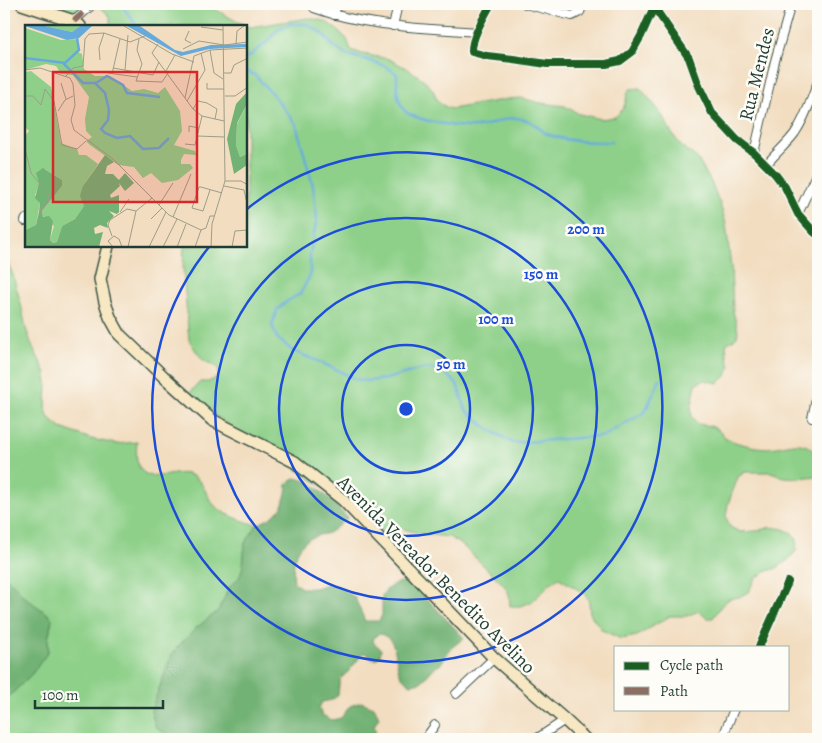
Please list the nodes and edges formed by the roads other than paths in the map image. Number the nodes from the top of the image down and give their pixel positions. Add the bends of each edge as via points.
1 (22, 4) edge
2 (336, 4) edge
3 (398, 4) edge
4 (491, 4) edge
5 (525, 4) edge
6 (583, 4) edge
7 (791, 4) edge
8 (91, 6) edge
9 (653, 6) edge
10 (314, 8) dead end
11 (334, 15) junction
12 (77, 24) edge
13 (393, 26) junction
14 (477, 32) junction
15 (818, 82) edge
16 (754, 152) junction
17 (766, 165) junction
18 (818, 170) edge
19 (798, 214) junction
20 (818, 235) edge
21 (108, 248) edge
22 (818, 390) edge
23 (812, 418) dead end
24 (788, 582) dead end
25 (759, 646) edge
26 (494, 658) junction
27 (456, 694) dead end
28 (734, 710) edge
29 (566, 720) junction
30 (436, 725) dead end
31 (425, 739) edge
32 (536, 739) edge
33 (584, 739) edge
34 (722, 739) edge

1 - 12 main road
2 - 11 street
3 - 13 street
4 - 14 street
5 - 6 street via 572,16 580,12
7 - 16 street, Rua Mendes
8 - 12 street
9 - 14 street via 632,52 620,61 606,64 547,64 486,56 472,52
9 - 16 street via 689,58 712,113 737,140
10 - 11 street
11 - 13 street
13 - 14 street
15 - 17 street via 795,133
16 - 17 street
17 - 19 street via 785,188
18 - 19 street
19 - 20 street
21 - 26 main road, Avenida Vereador Benedito Avelino via 100,279 110,317 120,335 212,420 295,462 343,500
22 - 23 street
24 - 25 street
26 - 27 street
26 - 29 main road, Avenida Vereador Benedito Avelino
28 - 34 street
29 - 32 street
29 - 33 main road, Avenida Vereador Benedito Avelino
30 - 31 street

